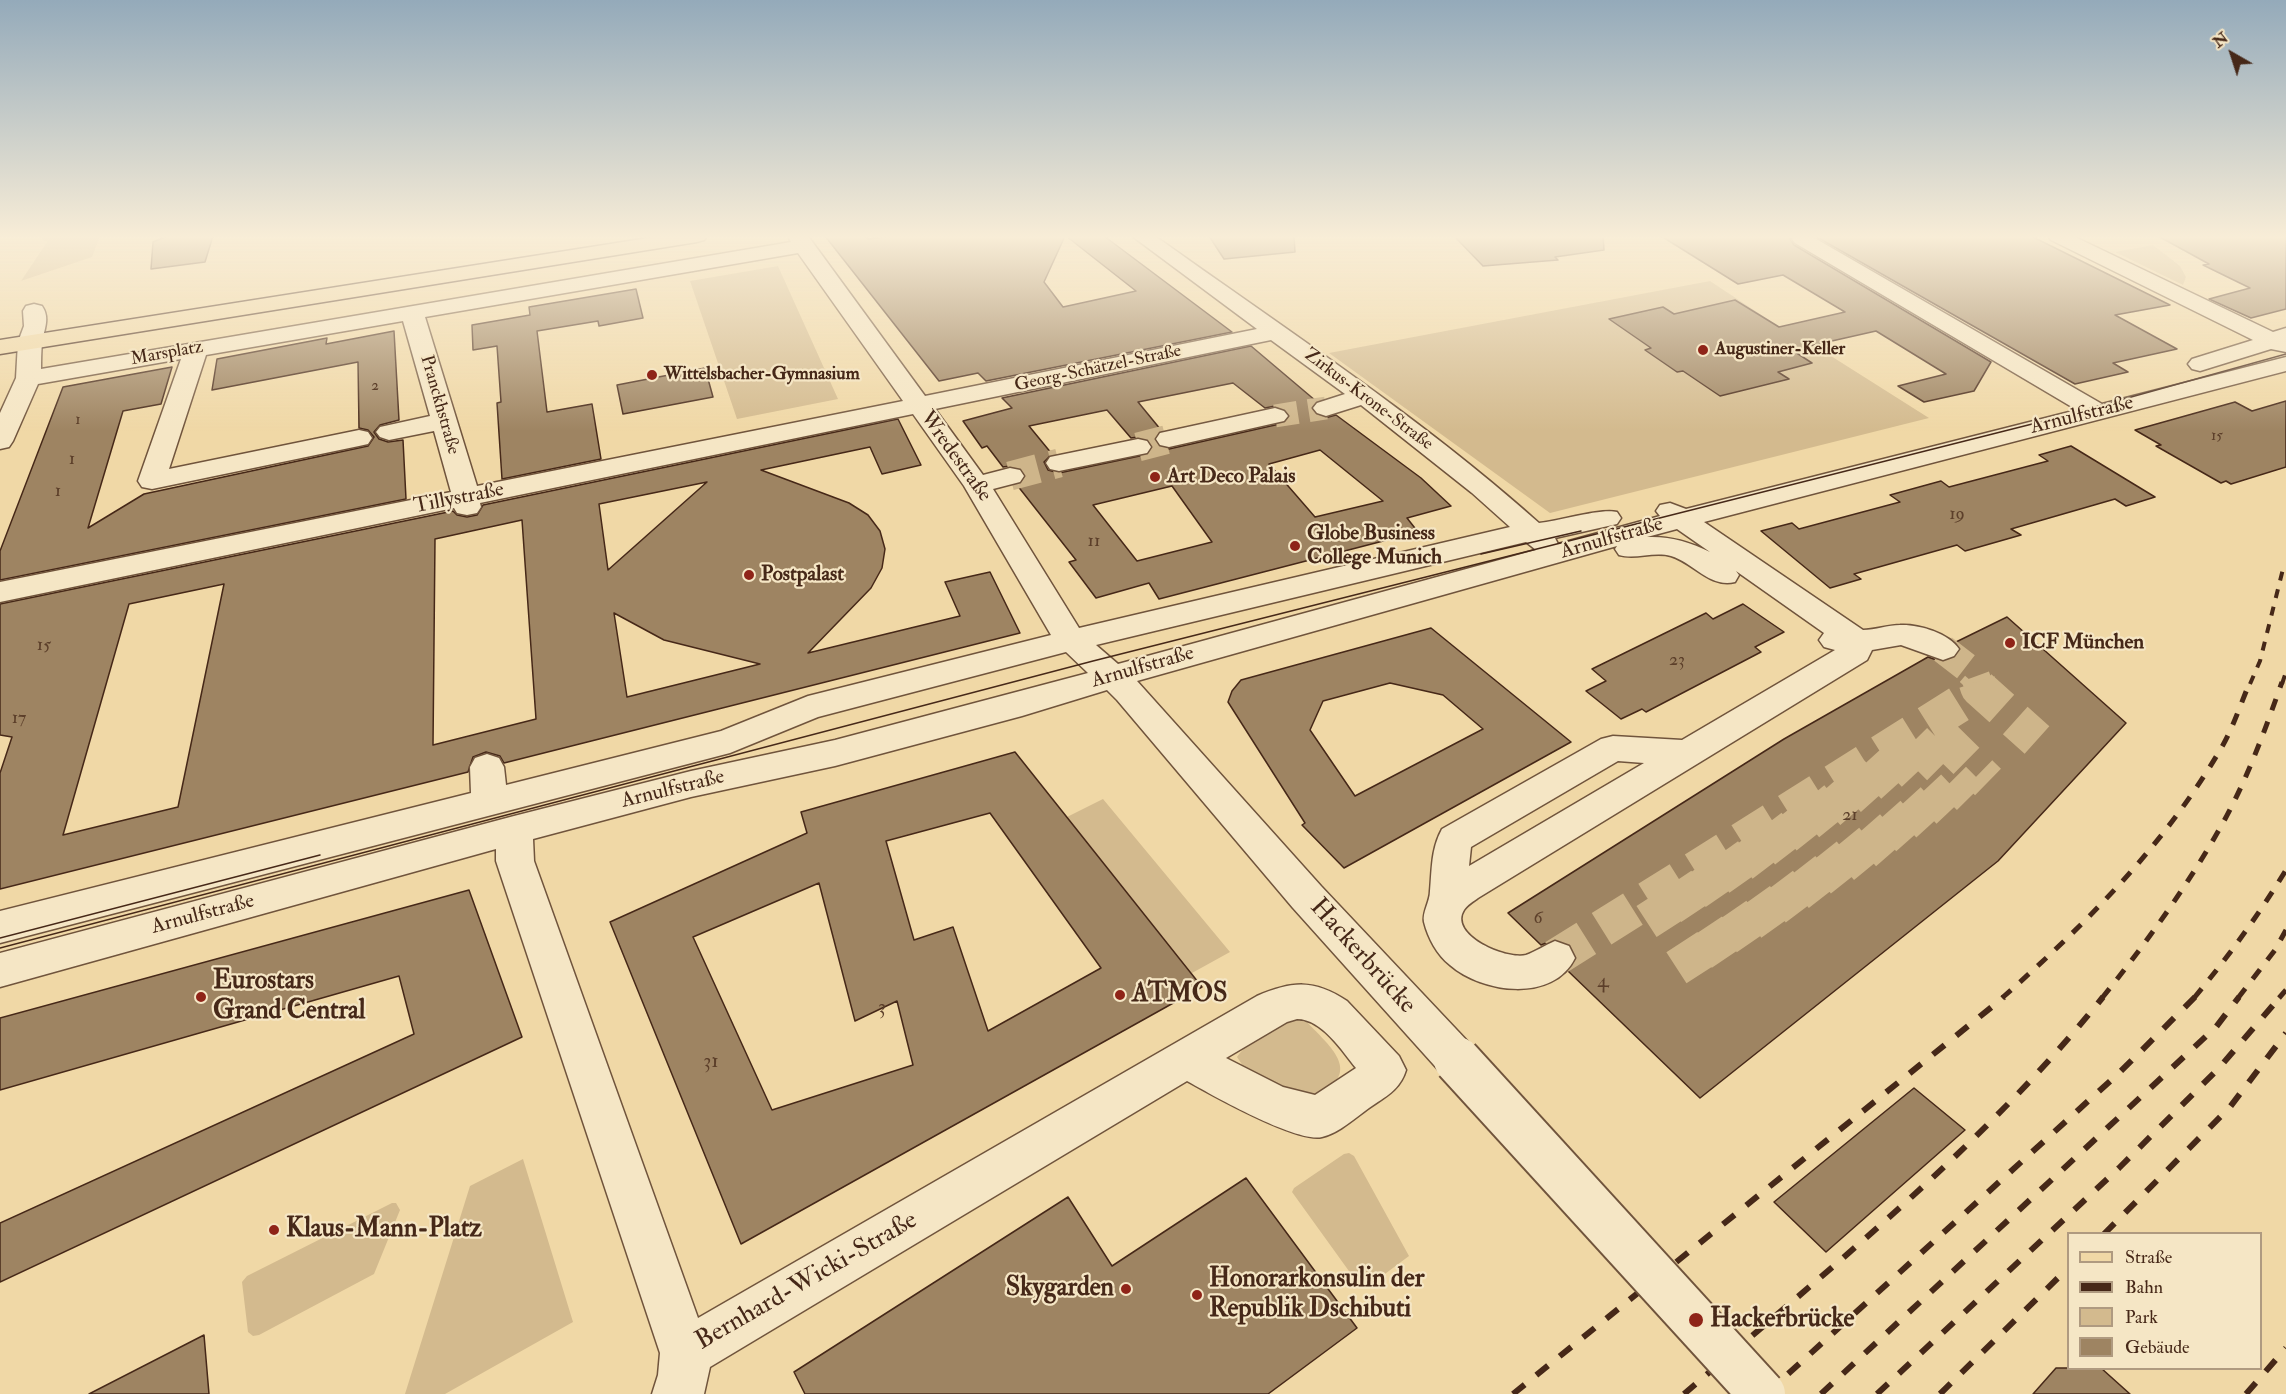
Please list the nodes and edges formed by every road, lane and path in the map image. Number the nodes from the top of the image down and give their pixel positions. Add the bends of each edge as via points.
1 (196, 301) edge
2 (217, 301) edge
3 (472, 301) edge
4 (844, 301) edge
5 (1232, 301) edge
6 (1908, 301) edge
7 (2196, 301) edge
8 (412, 312) junction
9 (33, 326) junction
10 (0, 332) edge
11 (1278, 332) junction
12 (2281, 341) edge
13 (0, 346) edge
14 (196, 349) junction
15 (2286, 364) edge
16 (28, 378) junction
17 (1365, 396) junction
18 (2072, 397) junction
19 (918, 406) junction
20 (1326, 408) tunnel mouth
21 (2100, 413) junction
22 (1275, 416) tunnel mouth
23 (444, 421) junction
24 (389, 432) dead end
25 (359, 438) dead end
26 (1169, 440) tunnel mouth
27 (0, 441) edge
28 (1138, 447) tunnel mouth
29 (1059, 463) tunnel mouth
30 (1010, 476) tunnel mouth
31 (977, 485) junction
32 (467, 502) junction
33 (1672, 512) junction
34 (1534, 533) junction
35 (1556, 555) junction
36 (1521, 564) junction
37 (0, 591) edge
38 (1850, 638) junction
39 (1073, 640) junction
40 (1943, 649) tunnel mouth
41 (1112, 677) junction
42 (487, 767) dead end
43 (502, 816) junction
44 (0, 927) edge
45 (1555, 958) tunnel mouth
46 (0, 970) edge
47 (1187, 1059) dead end
48 (682, 1374) edge
49 (1762, 1394) edge

1 - 9 main road
2 - 9 main road
3 - 8 street, Marsplatz
4 - 19 street, Wredestraße
5 - 11 street, Zirkus-Krone-Straße
6 - 18 street
7 - 12 street
8 - 14 street, Marsplatz
8 - 23 street, Pranckhstraße
9 - 10 main road
9 - 13 main road
9 - 16 street
11 - 17 street, Zirkus-Krone-Straße
11 - 19 street, Georg-Schätzel-Straße
12 - 18 street, Arnulfstraße
14 - 16 street, Marsplatz
14 - 25 street via 152,481
15 - 21 street, Arnulfstraße
16 - 27 street
17 - 20 street
17 - 34 street, Zirkus-Krone-Straße
18 - 21 street
18 - 33 street, Arnulfstraße via 1806,469
19 - 31 street, Wredestraße
19 - 32 street, Tillystraße
21 - 33 street, Arnulfstraße
22 - 26 street
23 - 24 street
23 - 32 street, Pranckhstraße
28 - 29 street
30 - 31 street
31 - 39 street, Wredestraße
32 - 37 street, Tillystraße
33 - 34 street, Arnulfstraße
33 - 35 street, Arnulfstraße
33 - 38 street
34 - 35 street, Zirkus-Krone-Straße
34 - 39 street, Arnulfstraße
35 - 36 street, Arnulfstraße
36 - 38 street via 1586,560 1644,546 1680,547 1792,623 1836,640
36 - 41 street, Arnulfstraße
38 - 40 street via 1901,635
38 - 45 street via 1858,648 1856,652 1449,900 1442,918 1449,938 1468,958 1503,972 1528,972
39 - 41 street, Wredestraße
39 - 43 street, Arnulfstraße via 808,708 730,741
41 - 43 street, Arnulfstraße via 835,753 691,784
41 - 49 street, Hackerbrücke, bridge via 1307,897
42 - 43 street, Bernhard-Wicki-Straße
43 - 44 street, Arnulfstraße
43 - 46 street, Arnulfstraße
43 - 48 street, Bernhard-Wicki-Straße
47 - 48 street, Bernhard-Wicki-Straße

